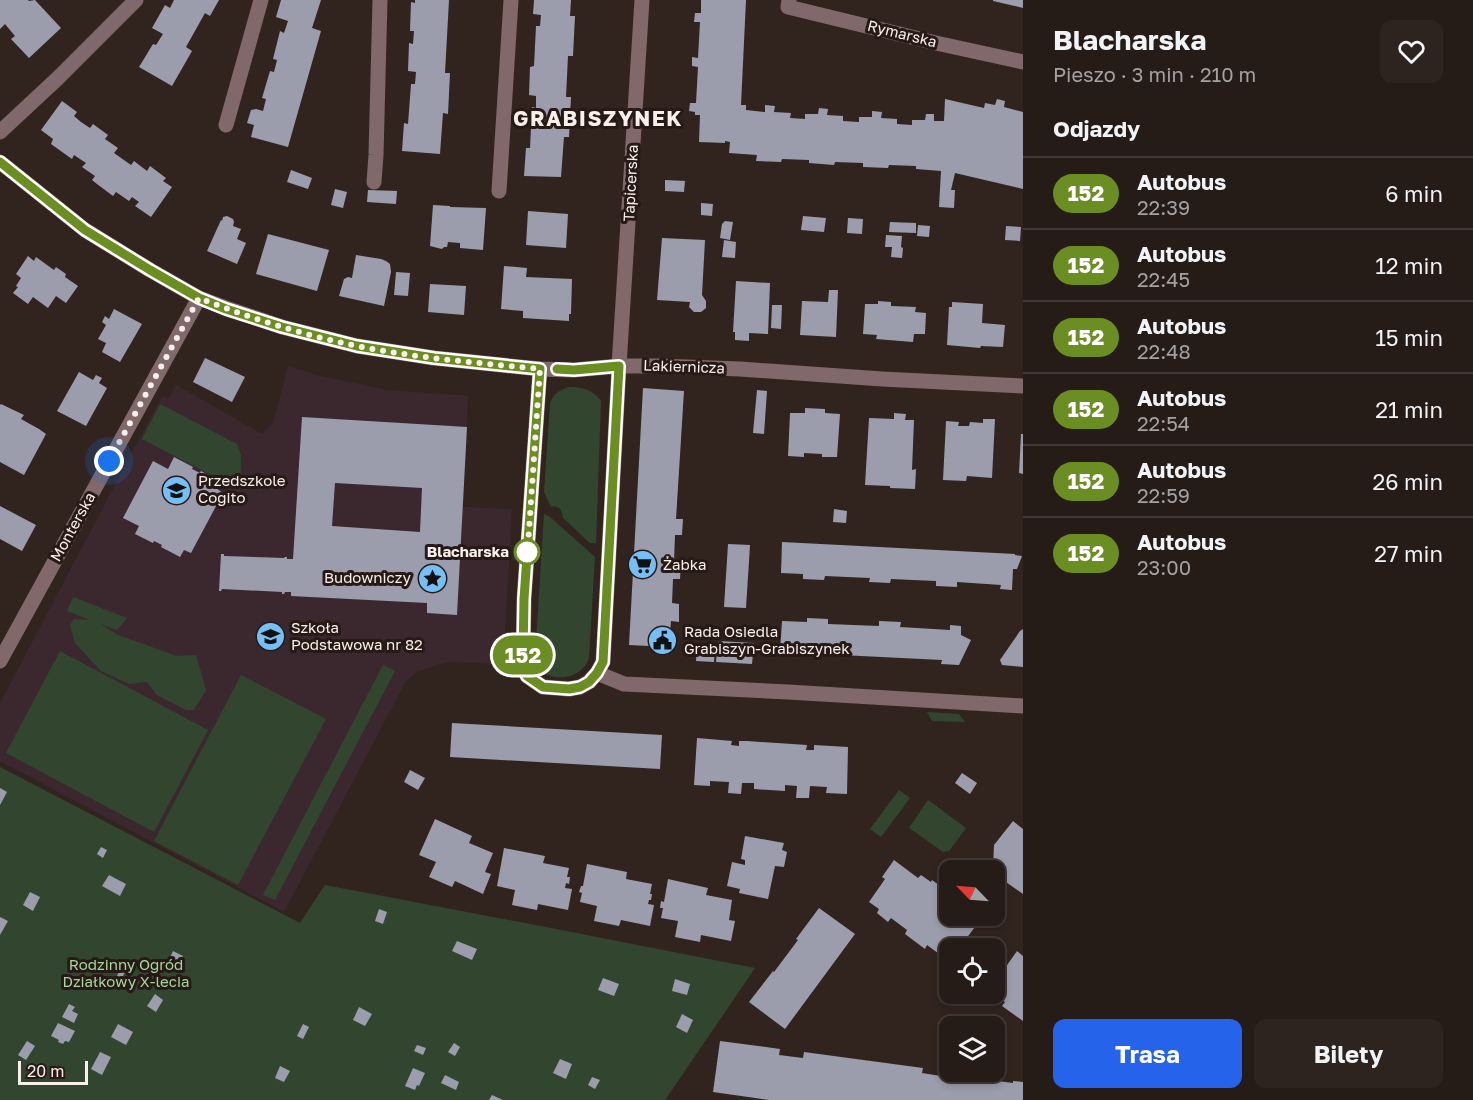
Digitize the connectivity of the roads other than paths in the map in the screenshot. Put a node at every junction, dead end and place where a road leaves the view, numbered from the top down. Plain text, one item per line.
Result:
1 (261, 0) edge
2 (380, 0) edge
3 (511, 0) edge
4 (642, 0) edge
5 (789, 0) edge
6 (126, 3) edge
7 (1023, 62) edge
8 (226, 125) dead end
9 (0, 132) edge
10 (0, 162) edge
11 (374, 182) dead end
12 (499, 190) dead end
13 (199, 298) junction
14 (619, 366) junction
15 (540, 369) junction
16 (1023, 386) edge
17 (0, 661) edge
18 (597, 673) junction
19 (1023, 706) edge

1 - 8 street
2 - 11 street
3 - 12 street
4 - 14 street, Tapicerska
5 - 7 street, Rymarska
6 - 9 street
10 - 13 street, Lakiernicza
13 - 15 street, Lakiernicza
13 - 17 street, Monterska
14 - 15 street, Lakiernicza
14 - 16 street, Lakiernicza
14 - 18 street
15 - 18 street
18 - 19 street

